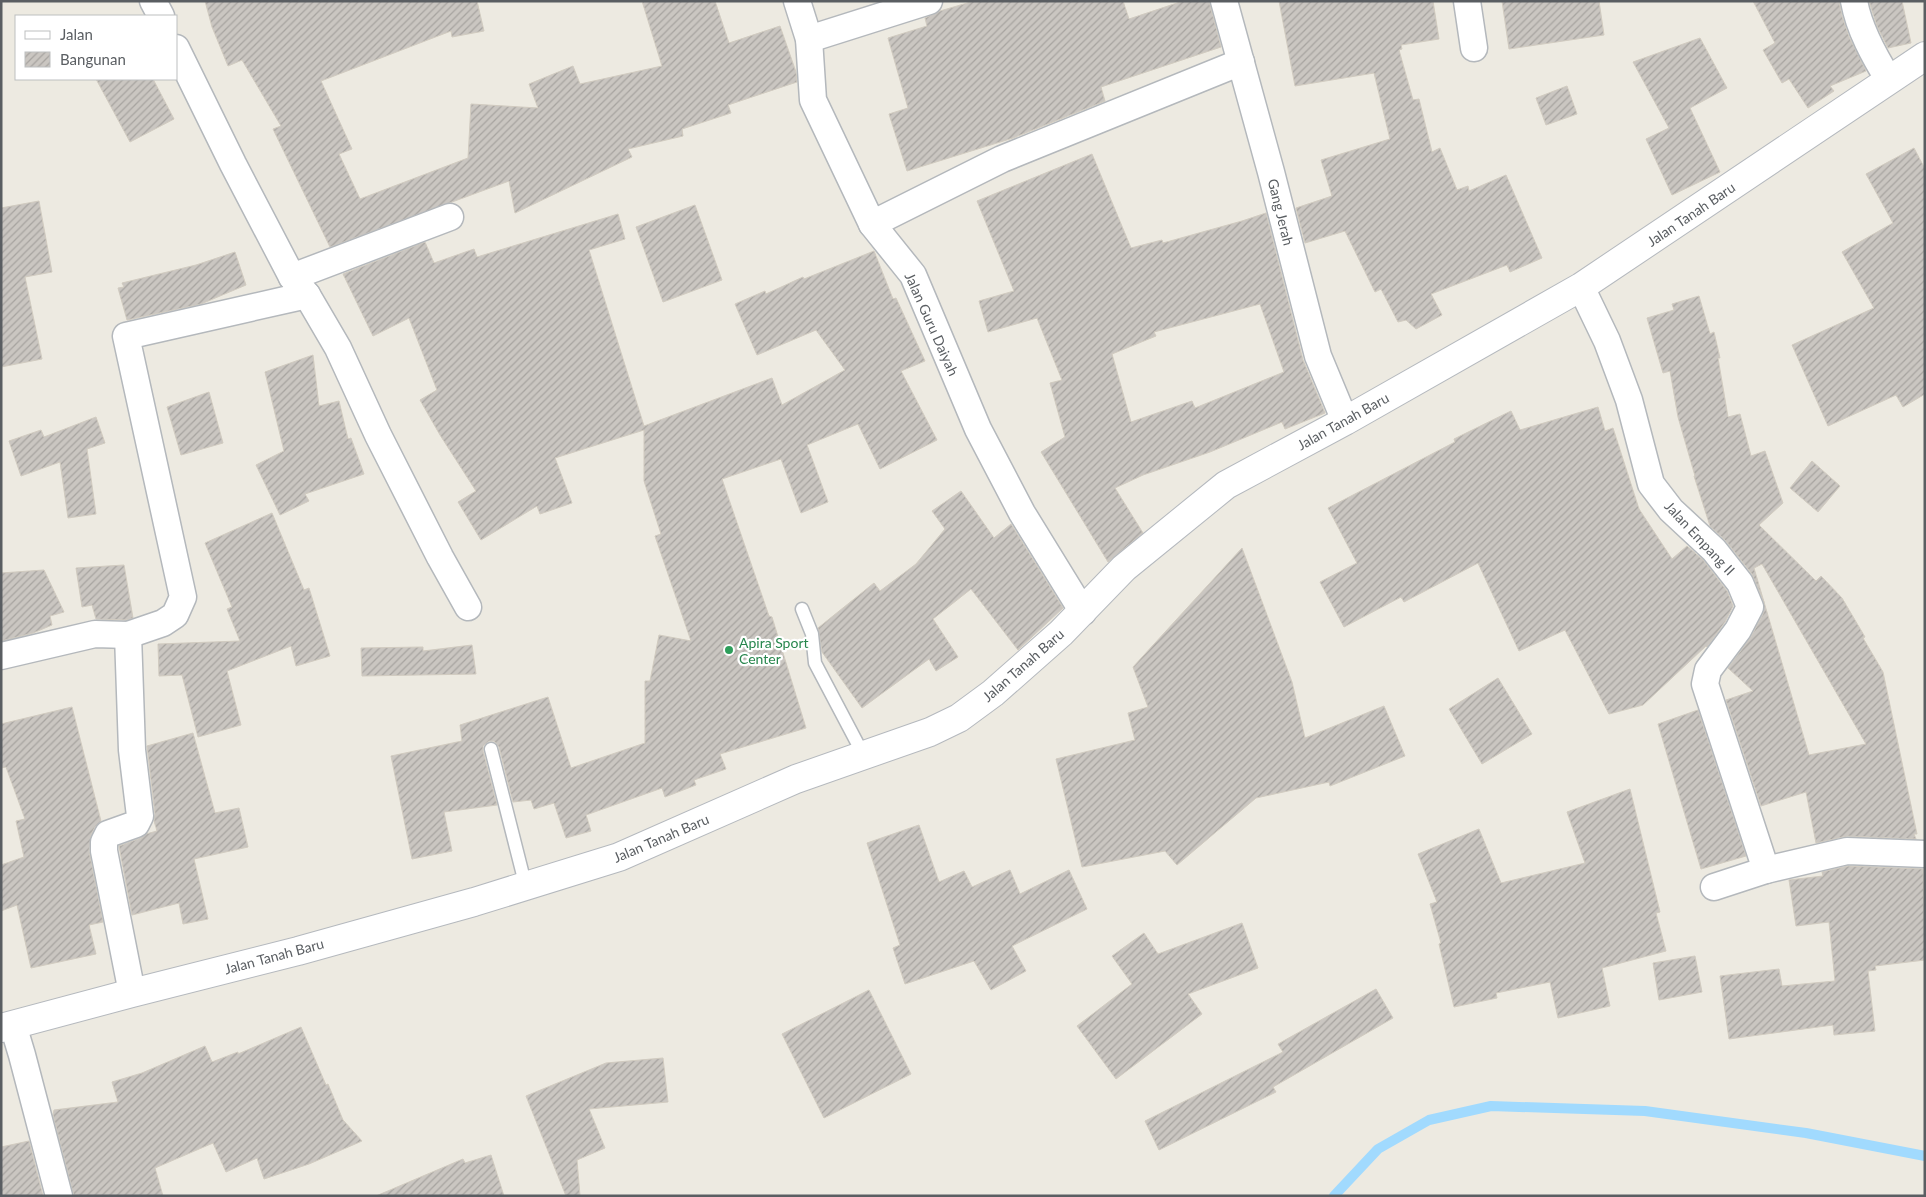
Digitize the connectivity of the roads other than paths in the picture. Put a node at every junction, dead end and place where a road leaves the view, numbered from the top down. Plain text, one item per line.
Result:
1 (153, 1) edge
2 (797, 1) edge
3 (929, 1) edge
4 (1224, 1) edge
5 (1467, 1) edge
6 (1854, 1) edge
7 (160, 15) edge
8 (808, 39) junction
9 (1474, 48) dead end
10 (178, 52) edge
11 (1925, 56) edge
12 (1241, 62) junction
13 (1889, 80) junction
14 (450, 217) dead end
15 (872, 224) junction
16 (300, 286) junction
17 (1584, 294) junction
18 (1345, 421) junction
19 (468, 607) dead end
20 (802, 609) dead end
21 (1083, 612) junction
22 (128, 634) junction
23 (1, 656) edge
24 (491, 749) dead end
25 (863, 754) junction
26 (1925, 854) edge
27 (1766, 870) junction
28 (526, 887) junction
29 (1714, 887) dead end
30 (132, 992) junction
31 (7, 1027) edge
32 (59, 1196) edge

1 - 7 street
2 - 8 street, Jalan Guru Daiyah
3 - 8 street
4 - 12 street, Gang Jerah
5 - 9 street
6 - 13 street
8 - 15 street, Jalan Guru Daiyah
10 - 16 street
11 - 13 main road, Jalan Tanah Baru
12 - 15 street
12 - 18 street, Gang Jerah
13 - 17 main road, Jalan Tanah Baru
14 - 16 street
15 - 21 street, Jalan Guru Daiyah
16 - 19 street
16 - 22 street
17 - 18 main road, Jalan Tanah Baru
17 - 27 street, Jalan Empang II
18 - 21 main road, Jalan Tanah Baru
20 - 25 lane
21 - 25 main road, Jalan Tanah Baru
22 - 23 street
22 - 30 street
24 - 28 lane
25 - 28 main road, Jalan Tanah Baru
26 - 27 street
27 - 29 street
28 - 30 main road, Jalan Tanah Baru
30 - 31 main road, Jalan Tanah Baru
31 - 32 street

